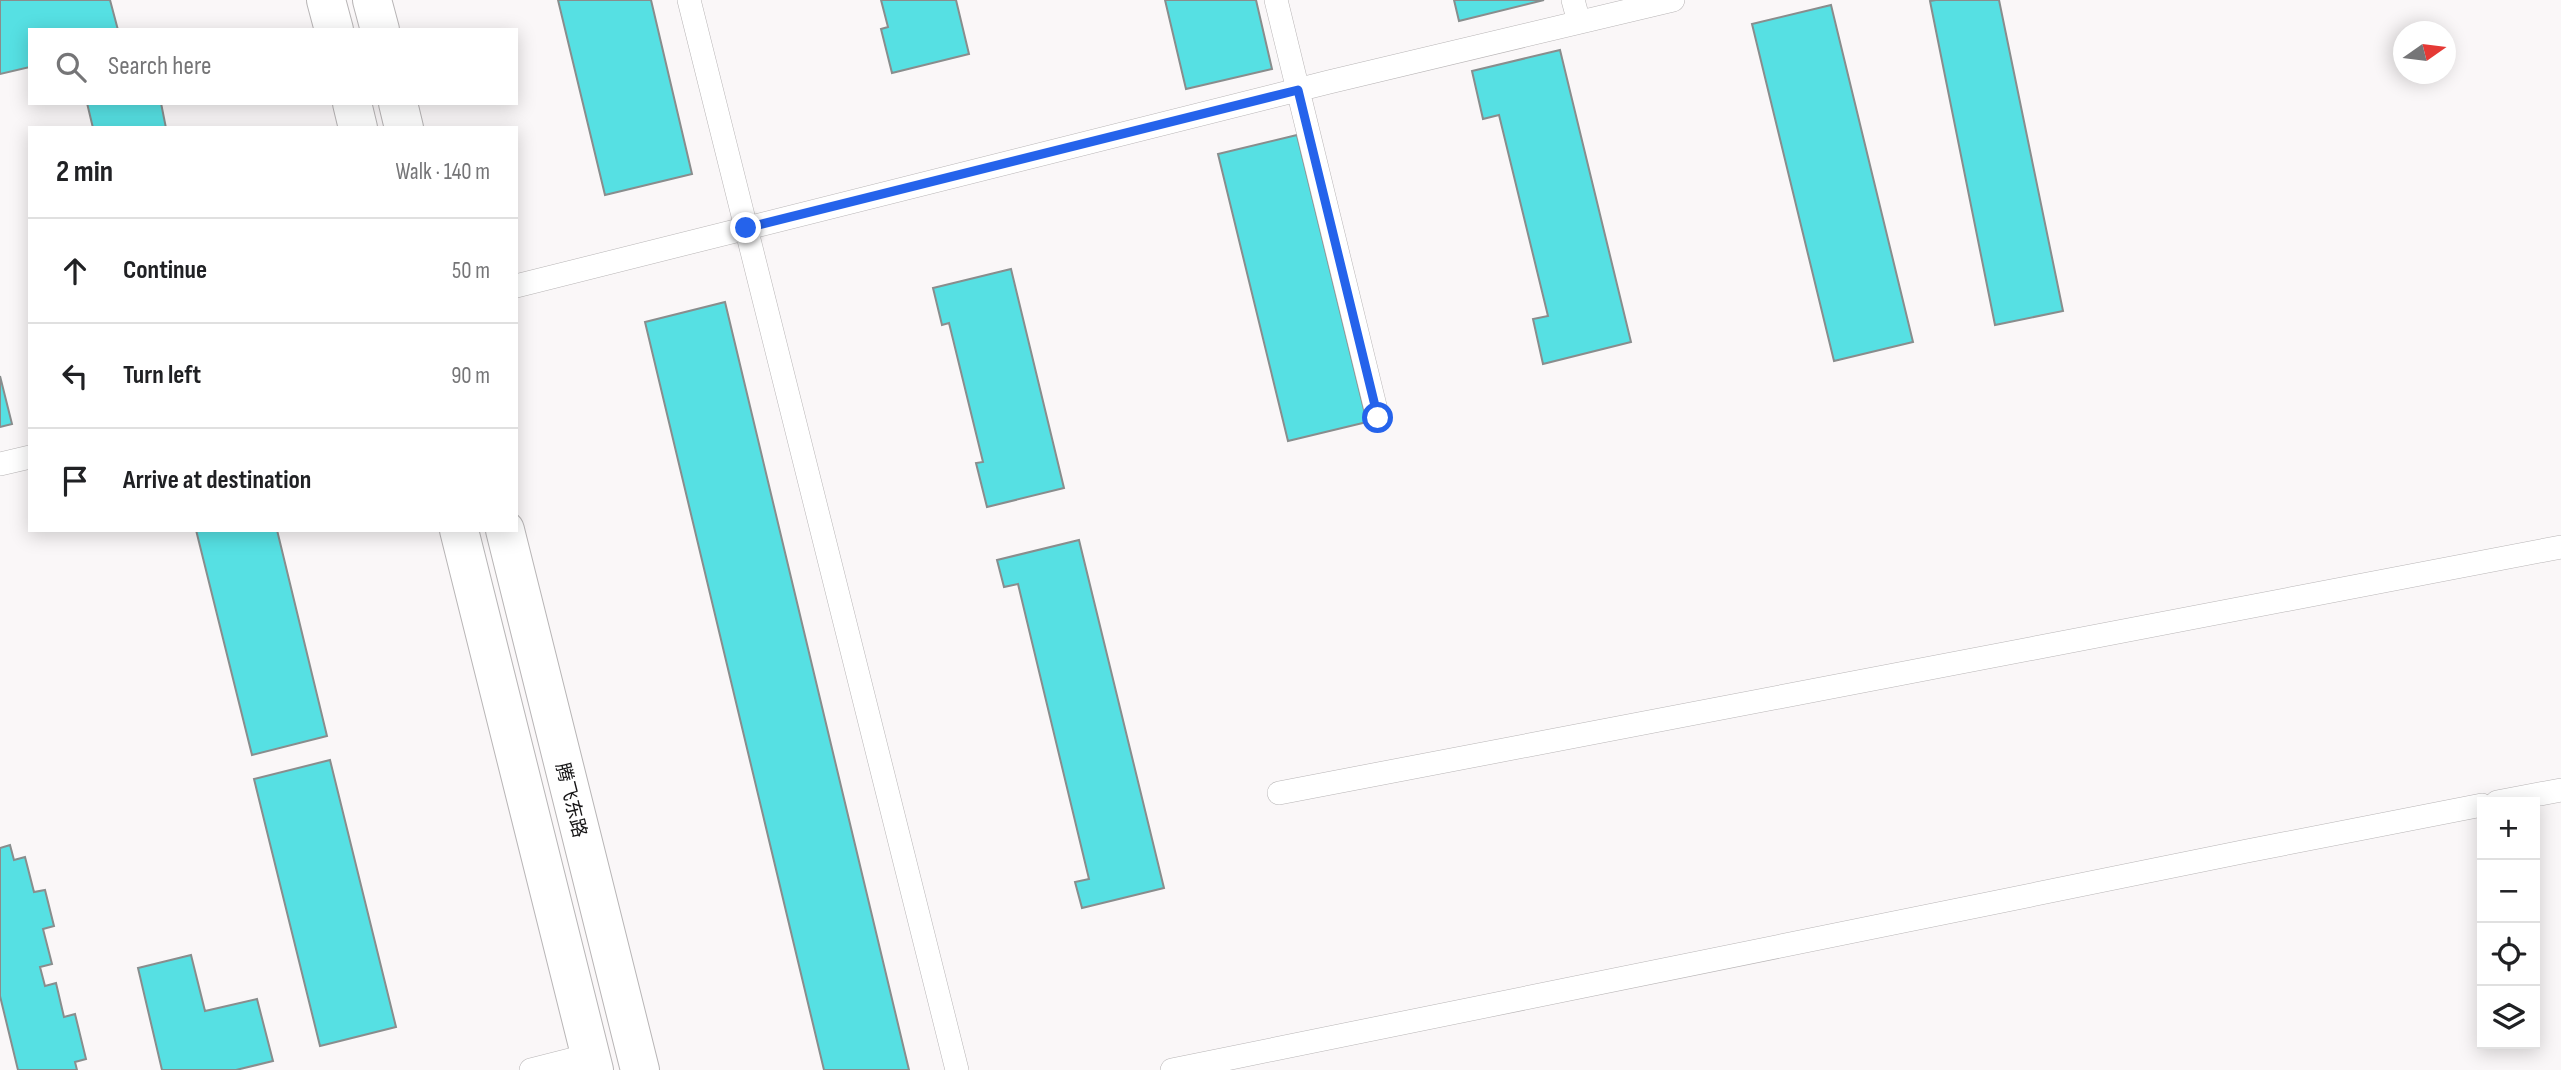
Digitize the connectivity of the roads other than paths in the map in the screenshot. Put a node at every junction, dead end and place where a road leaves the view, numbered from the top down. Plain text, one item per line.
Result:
1 (326, 0) edge
2 (372, 0) edge
3 (689, 0) edge
4 (1276, 0) edge
5 (1673, 0) edge
6 (1576, 11) edge
7 (333, 28) edge
8 (379, 28) edge
9 (1298, 90) junction
10 (352, 105) edge
11 (398, 105) edge
12 (358, 126) edge
13 (404, 126) edge
14 (746, 228) junction
15 (518, 285) edge
16 (1378, 418) dead end
17 (28, 457) edge
18 (0, 464) edge
19 (459, 532) edge
20 (506, 532) edge
21 (2561, 547) edge
22 (2561, 790) edge
23 (1279, 793) dead end
24 (2524, 797) edge
25 (2477, 806) edge
26 (592, 1063) edge
27 (531, 1070) edge
28 (640, 1070) edge
29 (957, 1070) edge
30 (1172, 1070) edge

1 - 7 street
2 - 8 street
3 - 14 lane
4 - 9 lane
5 - 6 lane
6 - 9 lane
9 - 14 lane
9 - 16 lane
10 - 12 street
11 - 13 street
14 - 15 lane
14 - 29 lane
17 - 18 lane
19 - 26 street
20 - 28 street, 腾飞东路
21 - 23 lane
22 - 24 lane
25 - 30 lane
26 - 27 lane

